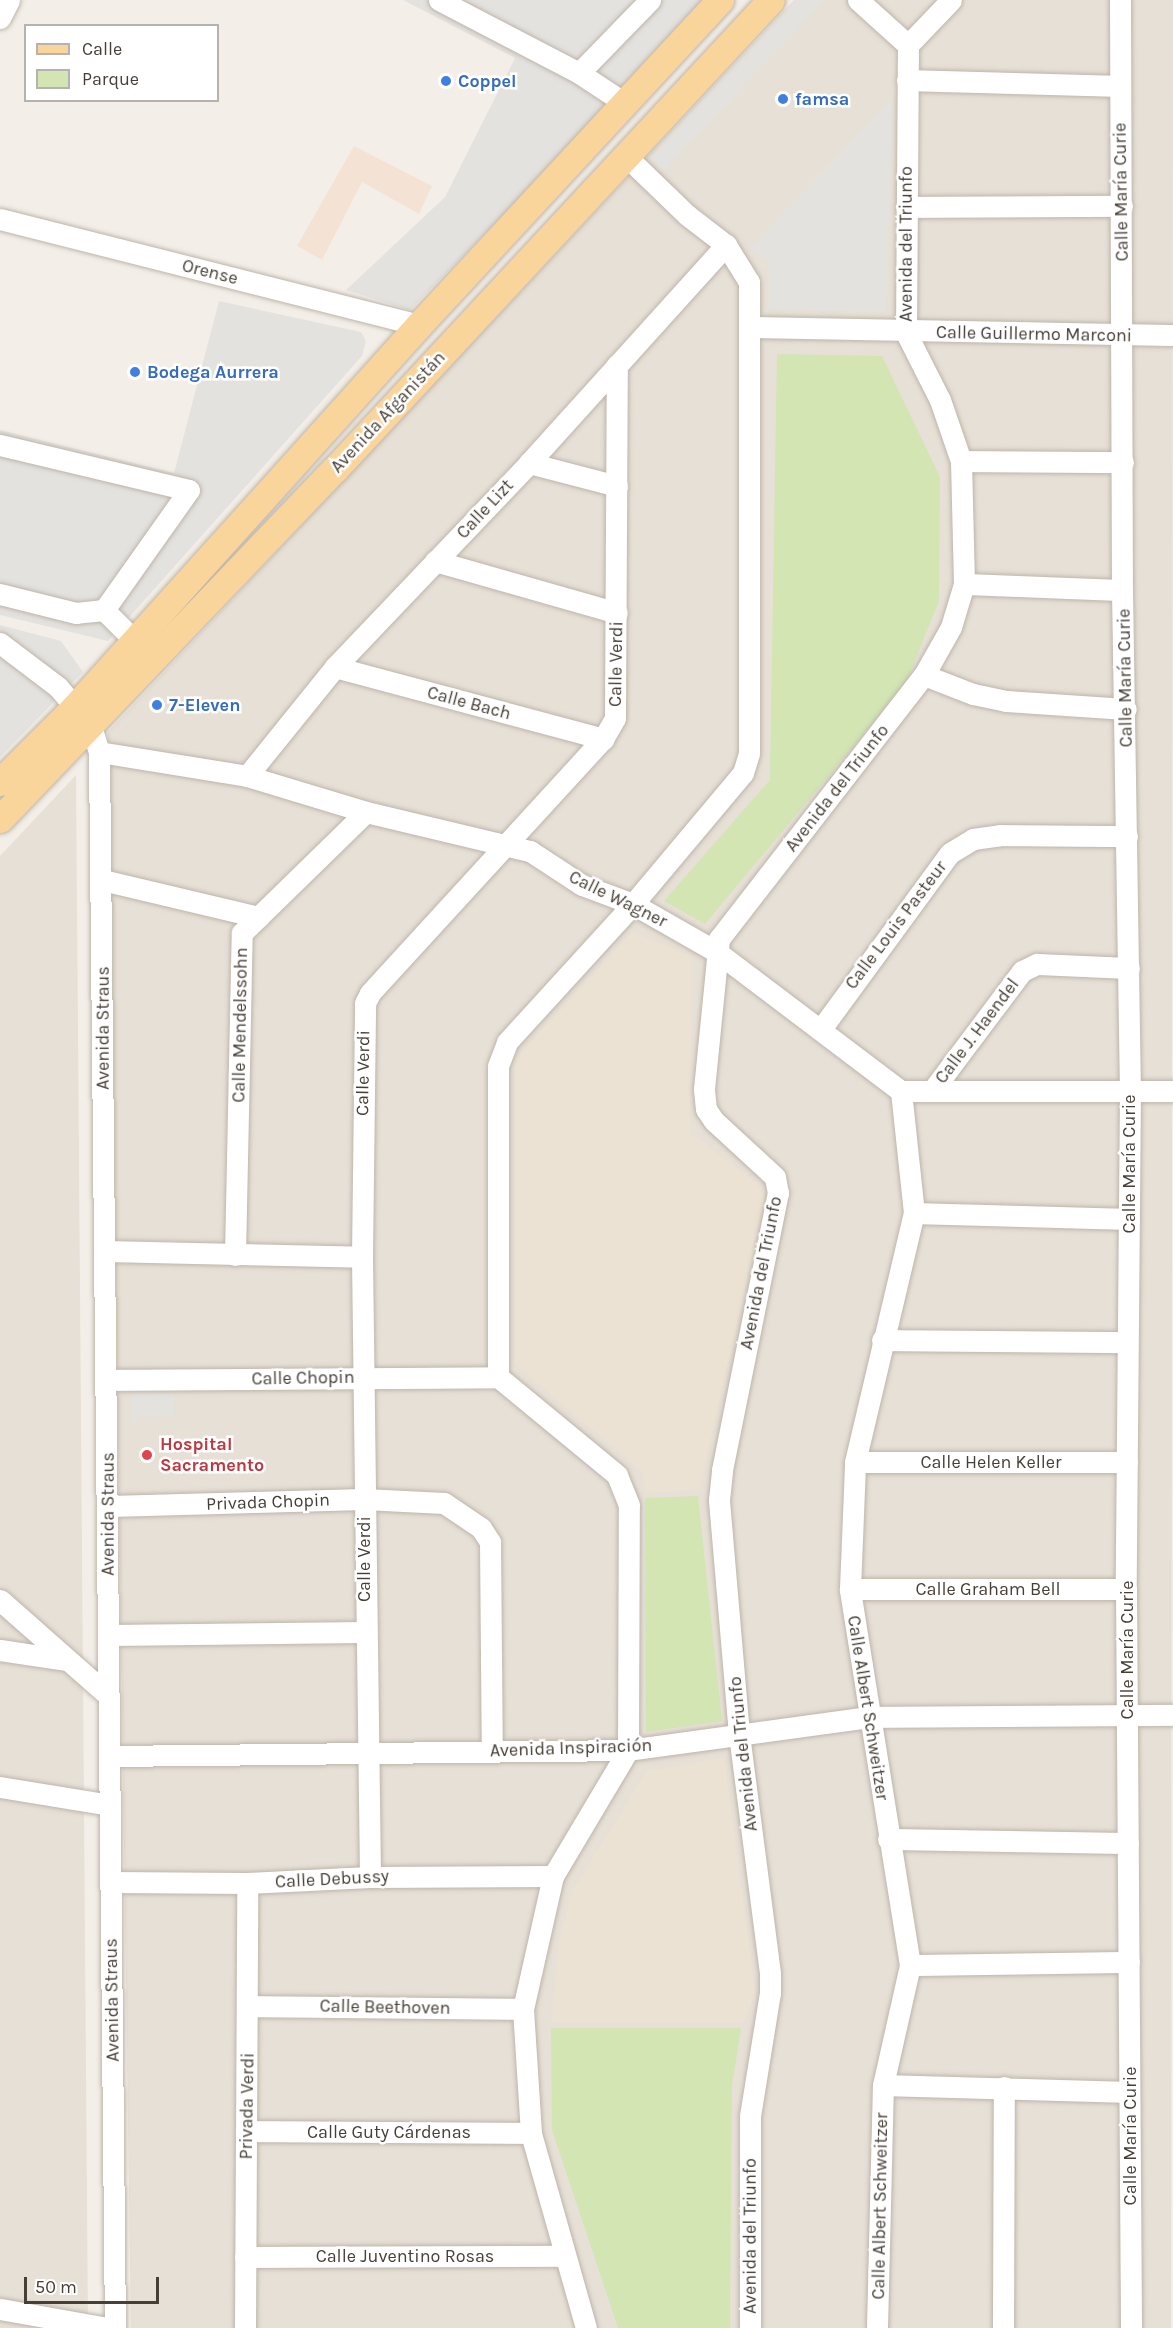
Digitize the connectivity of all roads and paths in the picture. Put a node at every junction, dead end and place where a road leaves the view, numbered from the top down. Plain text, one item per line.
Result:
1 (9, 0) edge
2 (439, 0) edge
3 (650, 0) edge
4 (720, 0) edge
5 (771, 0) edge
6 (858, 0) edge
7 (951, 0) edge
8 (1120, 0) edge
9 (0, 18) edge
10 (908, 45) junction
11 (671, 54) junction
12 (579, 73) junction
13 (907, 80) junction
14 (1120, 86) junction
15 (626, 104) junction
16 (626, 156) junction
17 (1122, 206) junction
18 (906, 207) junction
19 (0, 219) edge
20 (726, 245) junction
21 (419, 325) junction
22 (750, 327) junction
23 (906, 333) junction
24 (1122, 335) junction
25 (1173, 335) edge
26 (617, 365) junction
27 (0, 445) edge
28 (961, 461) junction
29 (1123, 462) junction
30 (529, 463) junction
31 (617, 486) junction
32 (435, 561) junction
33 (964, 584) junction
34 (1122, 590) junction
35 (0, 594) edge
36 (104, 610) junction
37 (617, 613) junction
38 (135, 641) junction
39 (0, 643) edge
40 (335, 668) junction
41 (924, 675) junction
42 (1126, 709) junction
43 (83, 717) junction
44 (603, 739) junction
45 (99, 752) junction
46 (247, 777) junction
47 (0, 782) edge
48 (366, 812) junction
49 (0, 819) edge
50 (1127, 836) junction
51 (505, 846) junction
52 (102, 880) junction
53 (633, 904) junction
54 (259, 917) junction
55 (717, 952) junction
56 (1129, 968) junction
57 (820, 1029) junction
58 (901, 1091) junction
59 (932, 1091) junction
60 (1130, 1091) junction
61 (1173, 1091) edge
62 (914, 1213) junction
63 (1129, 1219) junction
64 (104, 1251) junction
65 (235, 1255) junction
66 (362, 1257) junction
67 (882, 1340) junction
68 (1127, 1342) junction
69 (363, 1377) junction
70 (498, 1377) junction
71 (107, 1380) junction
72 (855, 1462) junction
73 (1127, 1462) junction
74 (364, 1499) junction
75 (109, 1506) junction
76 (850, 1589) junction
77 (1126, 1589) junction
78 (0, 1600) edge
79 (363, 1632) junction
80 (109, 1635) junction
81 (0, 1650) edge
82 (65, 1660) junction
83 (109, 1696) junction
84 (1127, 1714) junction
85 (1173, 1715) edge
86 (868, 1717) junction
87 (739, 1734) junction
88 (369, 1750) junction
89 (628, 1750) junction
90 (492, 1752) junction
91 (110, 1756) junction
92 (0, 1787) edge
93 (110, 1805) junction
94 (888, 1839) junction
95 (1128, 1843) junction
96 (369, 1876) junction
97 (553, 1876) junction
98 (110, 1882) junction
99 (247, 1883) junction
100 (1129, 1962) junction
101 (910, 1965) junction
102 (248, 2006) junction
103 (523, 2009) junction
104 (883, 2085) junction
105 (1004, 2087) junction
106 (1130, 2092) junction
107 (246, 2131) junction
108 (531, 2133) junction
109 (565, 2256) junction
110 (245, 2257) junction
111 (0, 2309) edge
112 (107, 2328) edge
113 (115, 2328) edge
114 (245, 2328) edge
115 (586, 2328) edge
116 (750, 2328) edge
117 (877, 2328) edge
118 (1003, 2328) edge
119 (1131, 2328) edge

1 - 9 street
2 - 12 street
3 - 12 street
4 - 11 main road, Avenida Afganistán
5 - 16 main road, Avenida Afganistán
6 - 10 street
7 - 10 street
8 - 14 street, Calle María Curie
10 - 13 street, Avenida del Triunfo
11 - 15 main road, Avenida Afganistán
11 - 16 main road
12 - 15 street
13 - 14 street
13 - 18 street, Avenida del Triunfo
14 - 17 street, Calle María Curie
15 - 21 main road, Avenida Afganistán
16 - 20 street
16 - 43 main road, Avenida Afganistán
17 - 18 street
17 - 24 street, Calle María Curie
18 - 23 street, Avenida del Triunfo
19 - 21 street, Orense
20 - 22 street
20 - 26 street, Calle Lizt
21 - 38 main road, Avenida Afganistán
22 - 23 street, Calle Guillermo Marconi
22 - 53 street
23 - 24 street, Calle Guillermo Marconi
23 - 28 street, Avenida del Triunfo
24 - 25 street, Calle Guillermo Marconi
24 - 29 street, Calle María Curie
26 - 30 street, Calle Lizt
26 - 31 street, Calle Verdi
27 - 36 street
28 - 29 street
28 - 33 street, Avenida del Triunfo
29 - 34 street, Calle María Curie
30 - 31 street
30 - 32 street, Calle Lizt
31 - 37 street, Calle Verdi
32 - 37 street
32 - 40 street, Calle Lizt
33 - 34 street
33 - 41 street, Avenida del Triunfo
34 - 42 street, Calle María Curie
35 - 36 street
36 - 38 street
37 - 44 street, Calle Verdi
38 - 43 main road, Avenida Afganistán
39 - 43 street
40 - 44 street, Calle Bach
40 - 46 street, Calle Lizt
41 - 42 street
41 - 55 street, Avenida del Triunfo
42 - 50 street, Calle María Curie
43 - 45 street, Avenida Straus
43 - 47 main road, Avenida Afganistán
43 - 49 main road, Avenida Afganistán
44 - 51 street, Calle Verdi
45 - 46 street, Calle Wagner
45 - 52 street, Avenida Straus
46 - 48 street, Calle Wagner
48 - 51 street, Calle Wagner
48 - 54 street, Calle Mendelssohn
50 - 56 street, Calle María Curie
50 - 57 street, Calle Louis Pasteur
51 - 53 street, Calle Wagner
51 - 66 street, Calle Verdi
52 - 54 street
52 - 64 street, Avenida Straus
53 - 55 street, Calle Wagner
53 - 70 street
54 - 65 street, Calle Mendelssohn
55 - 57 street, Calle Wagner
55 - 87 street, Avenida del Triunfo
56 - 59 street, Calle J. Haendel
56 - 60 street, Calle María Curie
57 - 58 street, Calle Wagner
58 - 59 street
58 - 62 street, Calle Albert Schweitzer
59 - 60 street
60 - 61 street
60 - 63 street, Calle María Curie
62 - 63 street
62 - 67 street, Calle Albert Schweitzer
63 - 68 street, Calle María Curie
64 - 65 street
64 - 71 street, Avenida Straus
65 - 66 street
66 - 69 street, Calle Verdi
67 - 68 street
67 - 72 street, Calle Albert Schweitzer
68 - 73 street, Calle María Curie
69 - 70 street, Calle Chopin
69 - 71 street, Calle Chopin
69 - 74 street, Calle Verdi
70 - 89 street
71 - 75 street, Avenida Straus
72 - 73 street, Calle Helen Keller
72 - 76 street, Calle Albert Schweitzer
73 - 77 street, Calle María Curie
74 - 75 street, Privada Chopin
74 - 79 street, Calle Verdi
74 - 90 street, Privada Chopin
75 - 80 street, Avenida Straus
76 - 77 street, Calle Graham Bell
76 - 86 street, Calle Albert Schweitzer
77 - 84 street, Calle María Curie
78 - 82 street
79 - 80 street
79 - 88 street, Calle Verdi
80 - 83 street, Avenida Straus
81 - 82 street
82 - 83 street
83 - 91 street, Avenida Straus
84 - 85 street, Avenida Inspiración
84 - 86 street, Avenida Inspiración
84 - 95 street, Calle María Curie
86 - 87 street, Avenida Inspiración
86 - 94 street, Calle Albert Schweitzer
87 - 89 street, Avenida Inspiración
87 - 116 street, Avenida del Triunfo
88 - 90 street, Avenida Inspiración
88 - 91 street, Avenida Inspiración
88 - 96 street, Calle Verdi
89 - 90 street, Avenida Inspiración
89 - 97 street
91 - 93 street, Avenida Straus
92 - 93 street
93 - 98 street, Avenida Straus
94 - 95 street
94 - 101 street, Calle Albert Schweitzer
95 - 100 street, Calle María Curie
96 - 97 street, Calle Debussy
96 - 99 street, Calle Debussy
97 - 103 street
98 - 99 street, Calle Debussy
98 - 113 street, Avenida Straus
99 - 102 street, Privada Verdi
100 - 101 street
100 - 106 street, Calle María Curie
101 - 104 street, Calle Albert Schweitzer
102 - 103 street, Calle Beethoven
102 - 107 street, Privada Verdi
103 - 108 street
104 - 105 street
104 - 117 street, Calle Albert Schweitzer
105 - 106 street
105 - 118 street
106 - 119 street, Calle María Curie
107 - 108 street, Calle Guty Cárdenas
107 - 110 street, Privada Verdi
108 - 109 street
109 - 110 street, Calle Juventino Rosas
109 - 115 street
110 - 114 street, Privada Verdi
111 - 112 street

